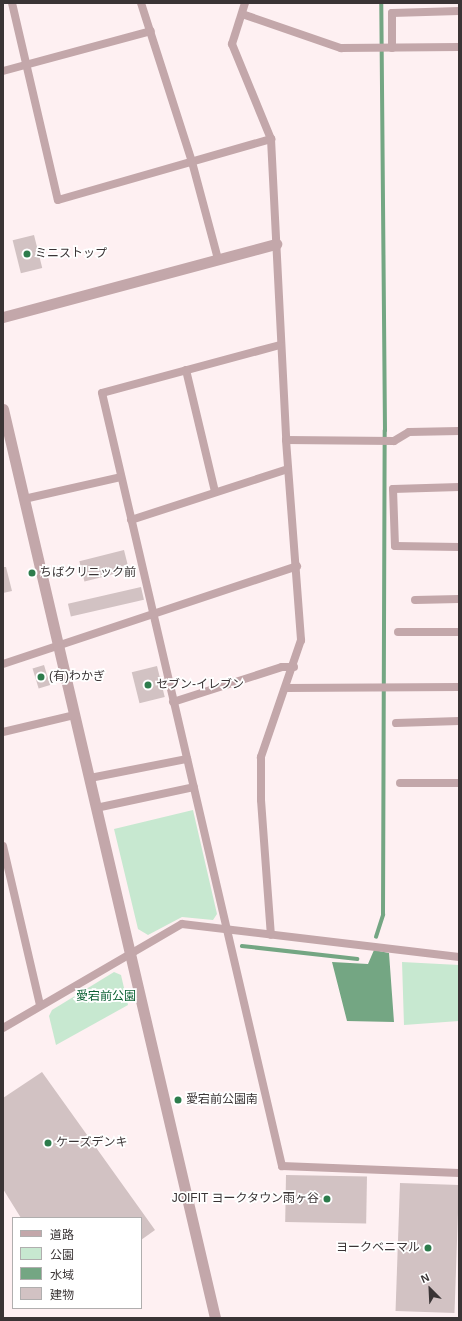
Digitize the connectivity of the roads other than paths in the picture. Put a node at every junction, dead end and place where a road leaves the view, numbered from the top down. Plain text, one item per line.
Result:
1 (12, 3) edge
2 (141, 3) edge
3 (245, 3) edge
4 (459, 11) edge
5 (242, 14) junction
6 (151, 31) junction
7 (459, 47) edge
8 (392, 48) junction
9 (26, 64) junction
10 (3, 71) edge
11 (271, 139) junction
12 (192, 162) junction
13 (276, 244) junction
14 (218, 259) junction
15 (3, 317) edge
16 (280, 345) junction
17 (186, 370) junction
18 (3, 409) edge
19 (459, 431) edge
20 (286, 440) junction
21 (288, 469) junction
22 (121, 477) junction
23 (459, 487) edge
24 (215, 492) junction
25 (24, 500) junction
26 (131, 520) junction
27 (459, 547) edge
28 (297, 566) junction
29 (459, 599) edge
30 (415, 600) dead end
31 (154, 613) junction
32 (398, 632) dead end
33 (459, 632) edge
34 (58, 645) junction
35 (3, 664) edge
36 (294, 667) junction
37 (286, 688) junction
38 (459, 688) edge
39 (173, 702) junction
40 (75, 715) junction
41 (459, 721) edge
42 (396, 724) dead end
43 (3, 732) edge
44 (187, 759) junction
45 (90, 778) junction
46 (400, 783) dead end
47 (459, 783) edge
48 (194, 787) junction
49 (96, 808) junction
50 (3, 846) edge
51 (4, 857) edge
52 (226, 928) junction
53 (271, 935) junction
54 (131, 953) junction
55 (459, 957) edge
56 (40, 1005) junction
57 (3, 1028) edge
58 (459, 1173) edge
59 (215, 1318) edge

1 - 9 street
2 - 6 street
3 - 5 street
4 - 8 street
5 - 8 street
5 - 11 street
6 - 9 street
6 - 12 street
7 - 8 street
9 - 10 street
9 - 12 street
11 - 12 street
11 - 13 street
12 - 14 street
13 - 14 street
13 - 16 street
14 - 15 street
16 - 17 street
16 - 20 street
17 - 22 street
17 - 24 street
18 - 25 street
19 - 20 street
20 - 21 street
21 - 24 street
21 - 28 street
22 - 25 street
22 - 26 street
23 - 27 street
24 - 26 street
25 - 34 street
26 - 31 street
28 - 31 street
28 - 36 street
29 - 30 street
31 - 34 street
31 - 39 street
32 - 33 street
34 - 35 street
34 - 40 street
36 - 37 street
36 - 39 street
37 - 38 street
37 - 53 street
39 - 44 street
40 - 43 street
40 - 45 street
41 - 42 street
44 - 45 street
44 - 48 street
45 - 49 street
46 - 47 street
48 - 49 street
48 - 52 street
49 - 54 street
50 - 51 street
51 - 56 street
52 - 53 street
52 - 54 street
52 - 58 street
53 - 55 street
54 - 56 street
54 - 59 street
56 - 57 street

